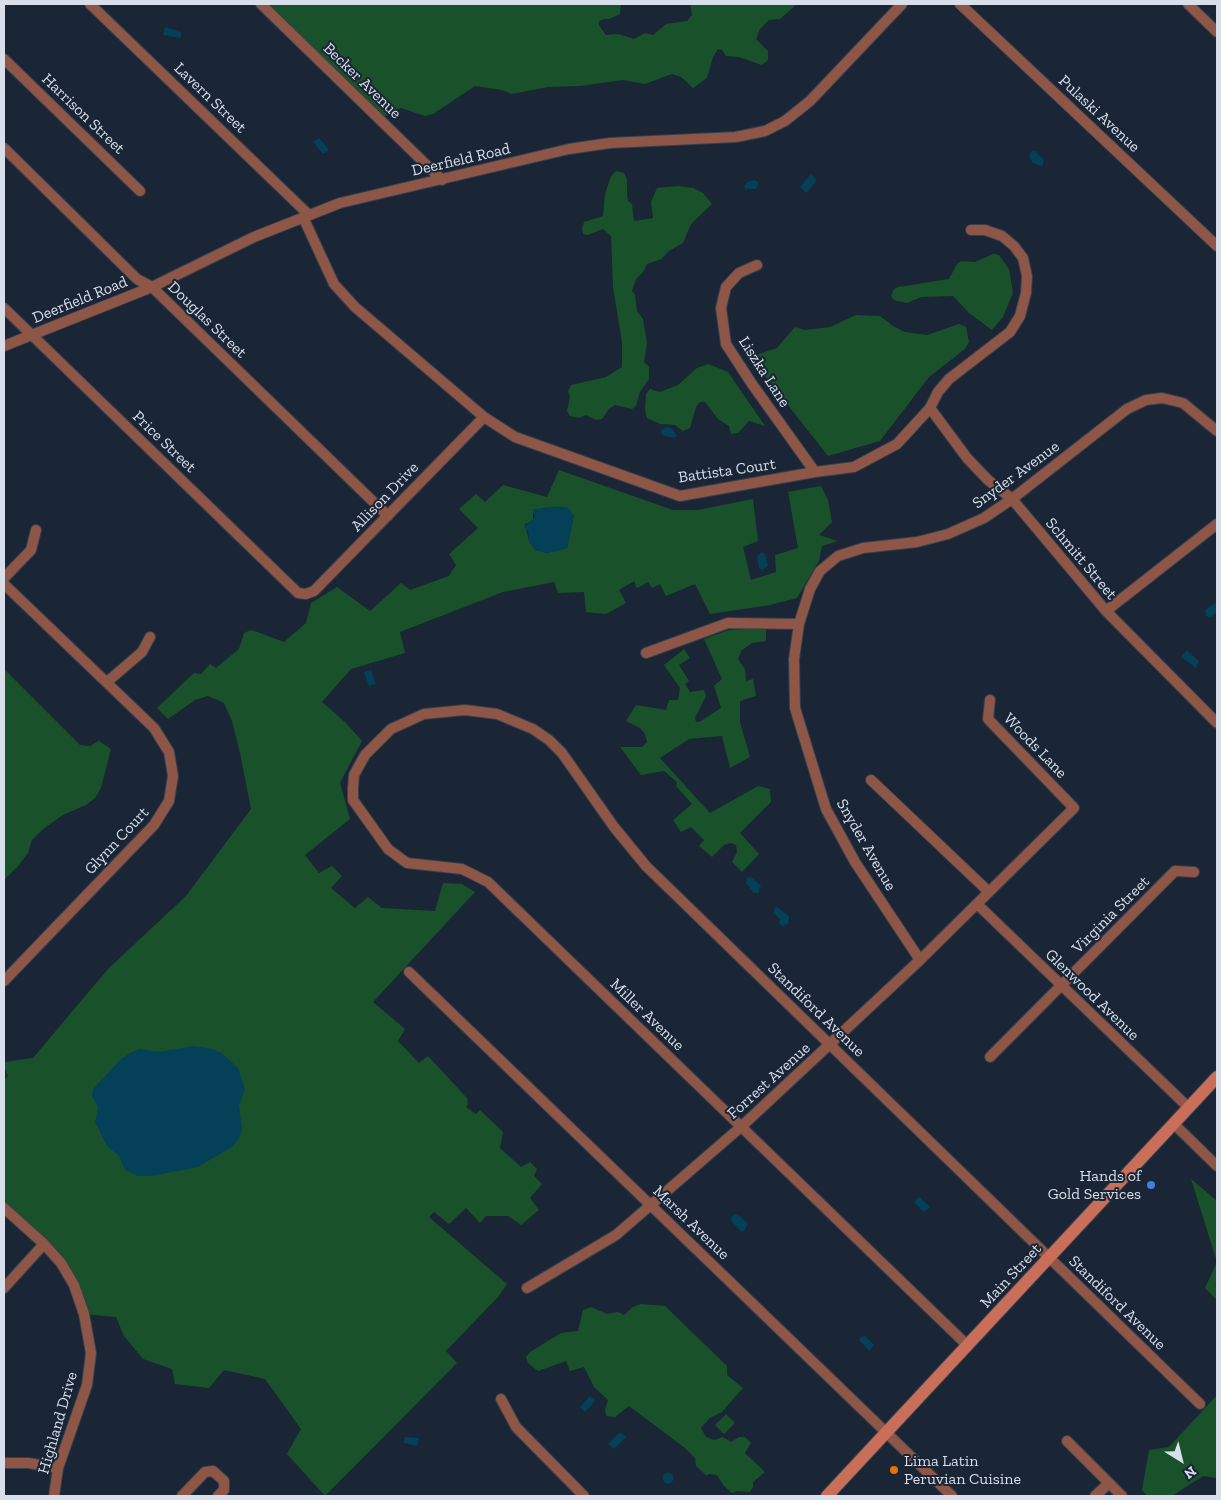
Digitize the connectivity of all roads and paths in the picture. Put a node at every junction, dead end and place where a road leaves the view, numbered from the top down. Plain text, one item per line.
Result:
1 (90, 4) edge
2 (261, 4) edge
3 (902, 4) edge
4 (960, 4) edge
5 (1188, 4) edge
6 (1217, 32) edge
7 (4, 58) edge
8 (4, 148) edge
9 (442, 180) junction
10 (140, 191) dead end
11 (306, 216) junction
12 (971, 230) dead end
13 (1217, 246) edge
14 (757, 265) dead end
15 (152, 287) junction
16 (4, 308) edge
17 (32, 335) junction
18 (4, 346) edge
19 (930, 408) junction
20 (484, 417) junction
21 (1217, 431) edge
22 (814, 472) junction
23 (1012, 499) junction
24 (388, 516) junction
25 (1217, 524) edge
26 (36, 530) dead end
27 (4, 578) edge
28 (4, 584) edge
29 (306, 594) joint
30 (1106, 611) junction
31 (799, 624) junction
32 (150, 637) dead end
33 (646, 653) dead end
34 (107, 682) junction
35 (990, 700) dead end
36 (1215, 717) edge
37 (391, 729) joint
38 (871, 780) dead end
39 (1074, 808) joint
40 (1194, 872) dead end
41 (989, 892) junction
42 (977, 904) junction
43 (920, 960) junction
44 (409, 972) dead end
45 (4, 980) edge
46 (1061, 987) junction
47 (830, 1045) junction
48 (990, 1057) dead end
49 (1217, 1077) edge
50 (1188, 1107) junction
51 (1174, 1124) junction
52 (742, 1126) junction
53 (1217, 1166) edge
54 (651, 1205) junction
55 (4, 1208) edge
56 (44, 1244) junction
57 (1049, 1258) junction
58 (4, 1288) edge
59 (527, 1288) dead end
60 (968, 1346) junction
61 (501, 1399) dead end
62 (1200, 1404) dead end
63 (887, 1433) junction
64 (1067, 1441) dead end
65 (4, 1463) edge
66 (58, 1468) junction
67 (1108, 1482) junction
68 (54, 1496) edge
69 (182, 1496) edge
70 (218, 1496) edge
71 (584, 1496) edge
72 (826, 1496) edge
73 (952, 1496) edge
74 (1095, 1496) edge
75 (1122, 1496) edge

1 - 11 street, Lavern Street
2 - 9 street, Becker Avenue
3 - 9 street, Deerfield Road
4 - 13 street, Pulaski Avenue
5 - 6 street
7 - 10 street, Harrison Street
8 - 15 street, Douglas Street
9 - 11 street, Deerfield Road
11 - 15 street, Deerfield Road
11 - 20 street, Battista Court
12 - 19 street, Battista Court
14 - 22 street, Liszka Lane
15 - 17 street, Deerfield Road
15 - 24 street, Douglas Street
16 - 17 street, Price Street
17 - 18 street, Deerfield Road
17 - 29 street, Price Street
19 - 22 street, Battista Court
19 - 23 street, Schmitt Street
20 - 22 street, Battista Court
20 - 24 street, Allison Drive
21 - 23 street, Snyder Avenue
23 - 30 street, Schmitt Street
23 - 31 street, Snyder Avenue
24 - 29 street, Allison Drive
25 - 30 street
26 - 27 street
28 - 34 street, Glynn Court
30 - 36 street, Schmitt Street
31 - 33 street
31 - 43 street, Snyder Avenue
32 - 34 street
34 - 45 street, Glynn Court
35 - 39 street, Woods Lane
37 - 47 street, Standiford Avenue
37 - 52 street, Miller Avenue
38 - 41 street
39 - 41 street, Forrest Avenue
40 - 46 street, Virginia Street
41 - 42 street, Forrest Avenue
42 - 43 street, Forrest Avenue
42 - 46 street, Glenwood Avenue
43 - 47 street, Forrest Avenue
44 - 54 street, Marsh Avenue
46 - 48 street, Virginia Street
46 - 50 street, Glenwood Avenue
47 - 52 street, Forrest Avenue
47 - 57 street, Standiford Avenue
49 - 50 main road, Main Street
50 - 51 main road, Main Street
51 - 53 street
51 - 57 main road, Main Street
52 - 54 street, Forrest Avenue
52 - 60 street, Miller Avenue
54 - 59 street, Forrest Avenue
54 - 63 street, Marsh Avenue
55 - 56 street, Highland Drive
56 - 58 street
56 - 66 street, Highland Drive
57 - 60 main road, Main Street
57 - 62 street, Standiford Avenue
60 - 63 main road, Main Street
61 - 71 street
63 - 72 main road, Main Street
63 - 73 street, Marsh Avenue
64 - 67 street
65 - 66 street
66 - 68 street, Highland Drive
67 - 74 street
67 - 75 street
69 - 70 street

